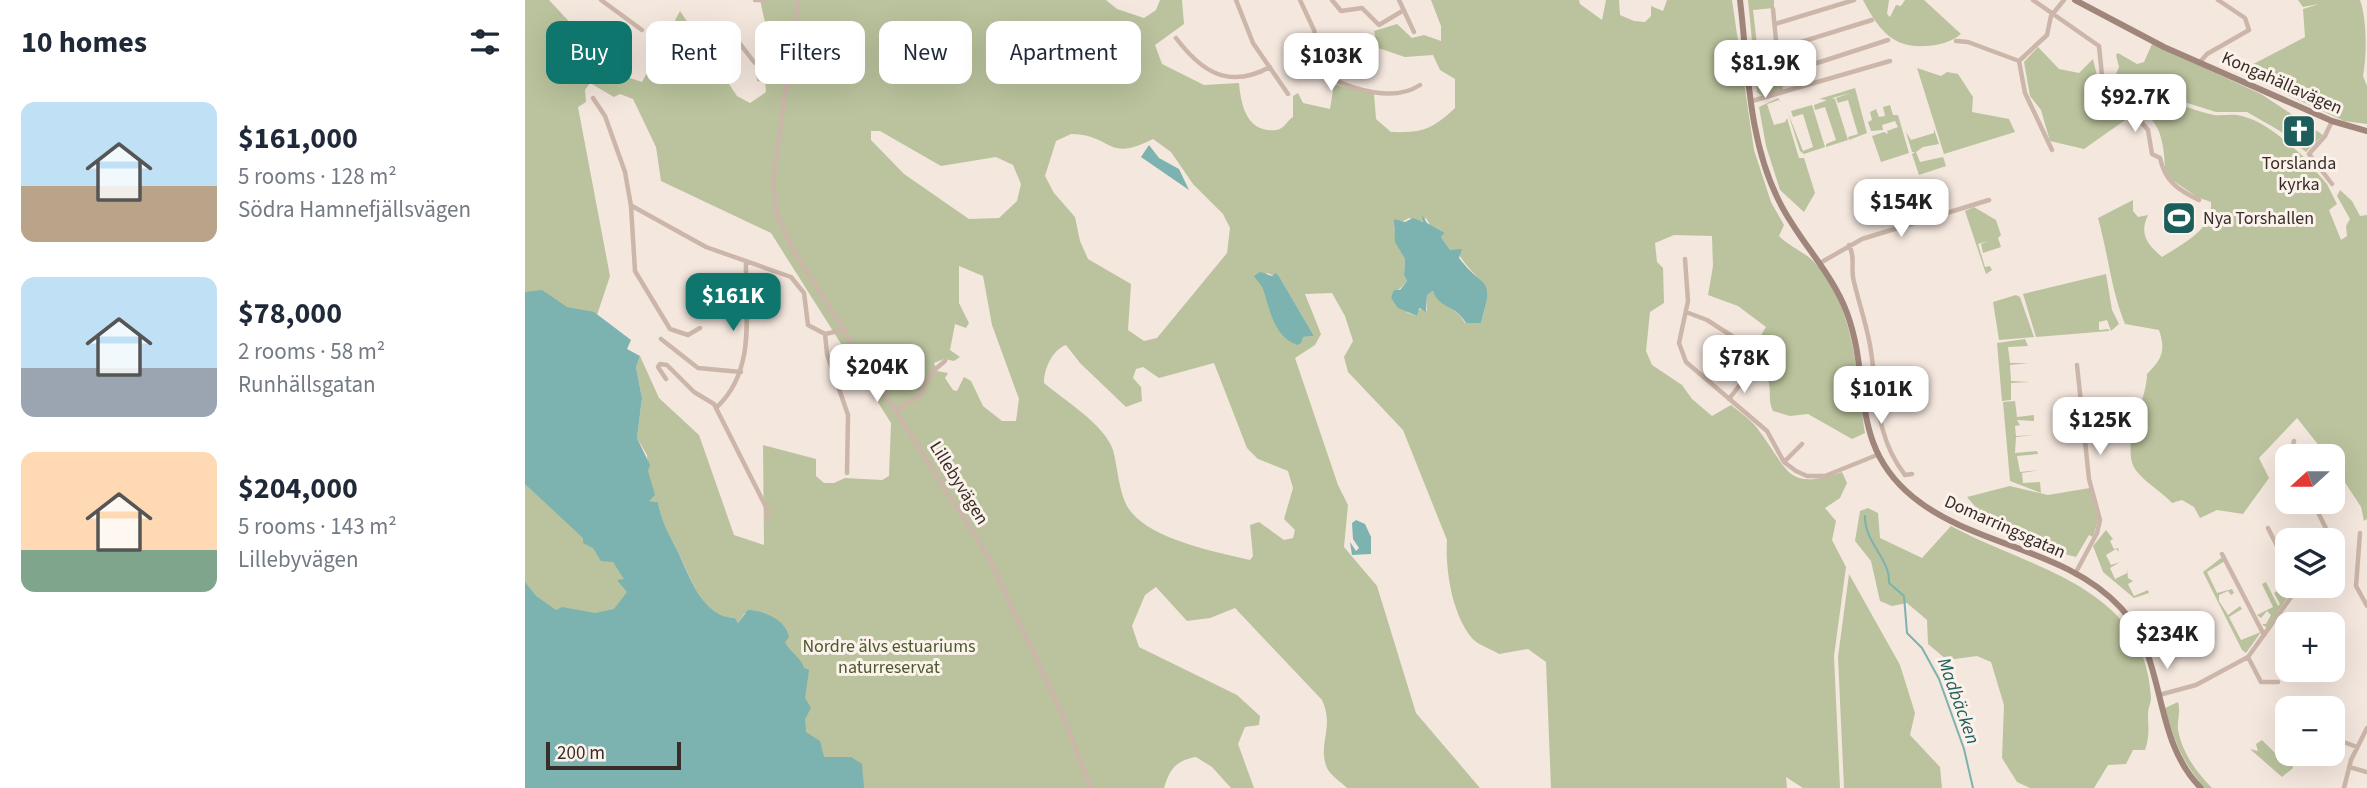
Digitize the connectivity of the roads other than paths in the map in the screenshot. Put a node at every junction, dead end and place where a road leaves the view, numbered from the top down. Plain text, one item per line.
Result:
1 (601, 0) edge
2 (755, 0) edge
3 (767, 0) edge
4 (798, 0) edge
5 (1236, 0) edge
6 (1300, 0) edge
7 (1332, 0) edge
8 (1399, 0) edge
9 (1740, 0) edge
10 (1854, 0) edge
11 (2033, 0) edge
12 (2064, 0) edge
13 (2075, 0) edge
14 (2218, 0) edge
15 (1773, 9) dead end
16 (1404, 10) junction
17 (2051, 16) junction
18 (1872, 20) dead end
19 (1775, 24) junction
20 (642, 30) dead end
21 (1414, 32) dead end
22 (1176, 38) dead end
23 (1888, 40) dead end
24 (1956, 41) dead end
25 (741, 45) edge
26 (1778, 49) junction
27 (1890, 61) dead end
28 (2019, 61) junction
29 (2200, 62) junction
30 (1269, 67) junction
31 (1780, 75) junction
32 (1420, 85) dead end
33 (788, 86) junction
34 (1288, 94) dead end
35 (1781, 94) junction
36 (593, 98) dead end
37 (1752, 101) junction
38 (2332, 121) junction
39 (2367, 131) edge
40 (2052, 149) dead end
41 (2332, 184) dead end
42 (1989, 200) dead end
43 (2199, 200) dead end
44 (631, 206) junction
45 (1849, 245) junction
46 (1685, 259) dead end
47 (746, 261) junction
48 (1820, 263) junction
49 (1686, 312) junction
50 (700, 328) dead end
51 (844, 330) junction
52 (825, 334) junction
53 (1735, 338) dead end
54 (661, 339) dead end
55 (945, 361) dead end
56 (2077, 365) dead end
57 (741, 372) junction
58 (666, 379) dead end
59 (1742, 382) dead end
60 (1730, 399) junction
61 (717, 407) junction
62 (896, 411) junction
63 (2294, 441) dead end
64 (1802, 444) dead end
65 (2293, 444) edge
66 (1877, 455) junction
67 (1784, 462) junction
68 (847, 473) dead end
69 (1912, 474) dead end
70 (767, 521) dead end
71 (2268, 528) dead end
72 (2360, 533) dead end
73 (2275, 542) edge
74 (2222, 554) dead end
75 (2075, 574) junction
76 (2291, 598) edge
77 (2367, 606) edge
78 (2265, 636) junction
79 (2248, 657) junction
80 (2275, 682) edge
81 (2159, 695) junction
82 (2367, 728) edge
83 (2345, 742) edge
84 (2357, 747) junction
85 (2349, 767) junction
86 (2367, 772) edge
87 (1091, 788) edge
88 (2201, 788) edge
89 (2344, 788) edge

1 - 20 street
2 - 3 street
4 - 33 street, Lillebyvägen
5 - 30 street
6 - 32 street
7 - 16 street
8 - 16 street
9 - 37 street, Domarringsgatan
10 - 19 street
11 - 17 street
12 - 17 street
13 - 29 street, Kongahällavägen
14 - 29 street
15 - 19 street
16 - 21 street
17 - 28 street
17 - 43 street
18 - 26 street
19 - 26 street
22 - 30 street
23 - 31 street
24 - 28 street
25 - 33 street
26 - 31 street
27 - 35 street
28 - 40 street
29 - 38 street, Kongahällavägen
30 - 34 street
31 - 35 street
33 - 51 street, Lillebyvägen
35 - 37 street
36 - 44 street
37 - 48 street, Domarringsgatan
38 - 39 street, Kongahällavägen
38 - 41 street
42 - 45 street
44 - 47 street
44 - 50 street
45 - 48 street
45 - 69 street
46 - 49 street
47 - 52 street
47 - 57 street
48 - 66 street, Domarringsgatan
49 - 53 street
49 - 60 street
51 - 52 street
51 - 62 street, Lillebyvägen
52 - 68 street
54 - 57 street
55 - 62 street
56 - 75 street
57 - 61 street
58 - 61 street
59 - 60 street
60 - 67 street
61 - 70 street
62 - 87 street, Lillebyvägen
63 - 65 street
64 - 67 street
66 - 67 street
66 - 75 street, Domarringsgatan
71 - 73 street
72 - 77 street
74 - 78 street
75 - 81 street, Domarringsgatan
76 - 78 street
78 - 79 street
79 - 80 street
79 - 81 street
81 - 88 street, Domarringsgatan
82 - 84 street
83 - 84 street
84 - 85 street
85 - 86 street
85 - 89 street

